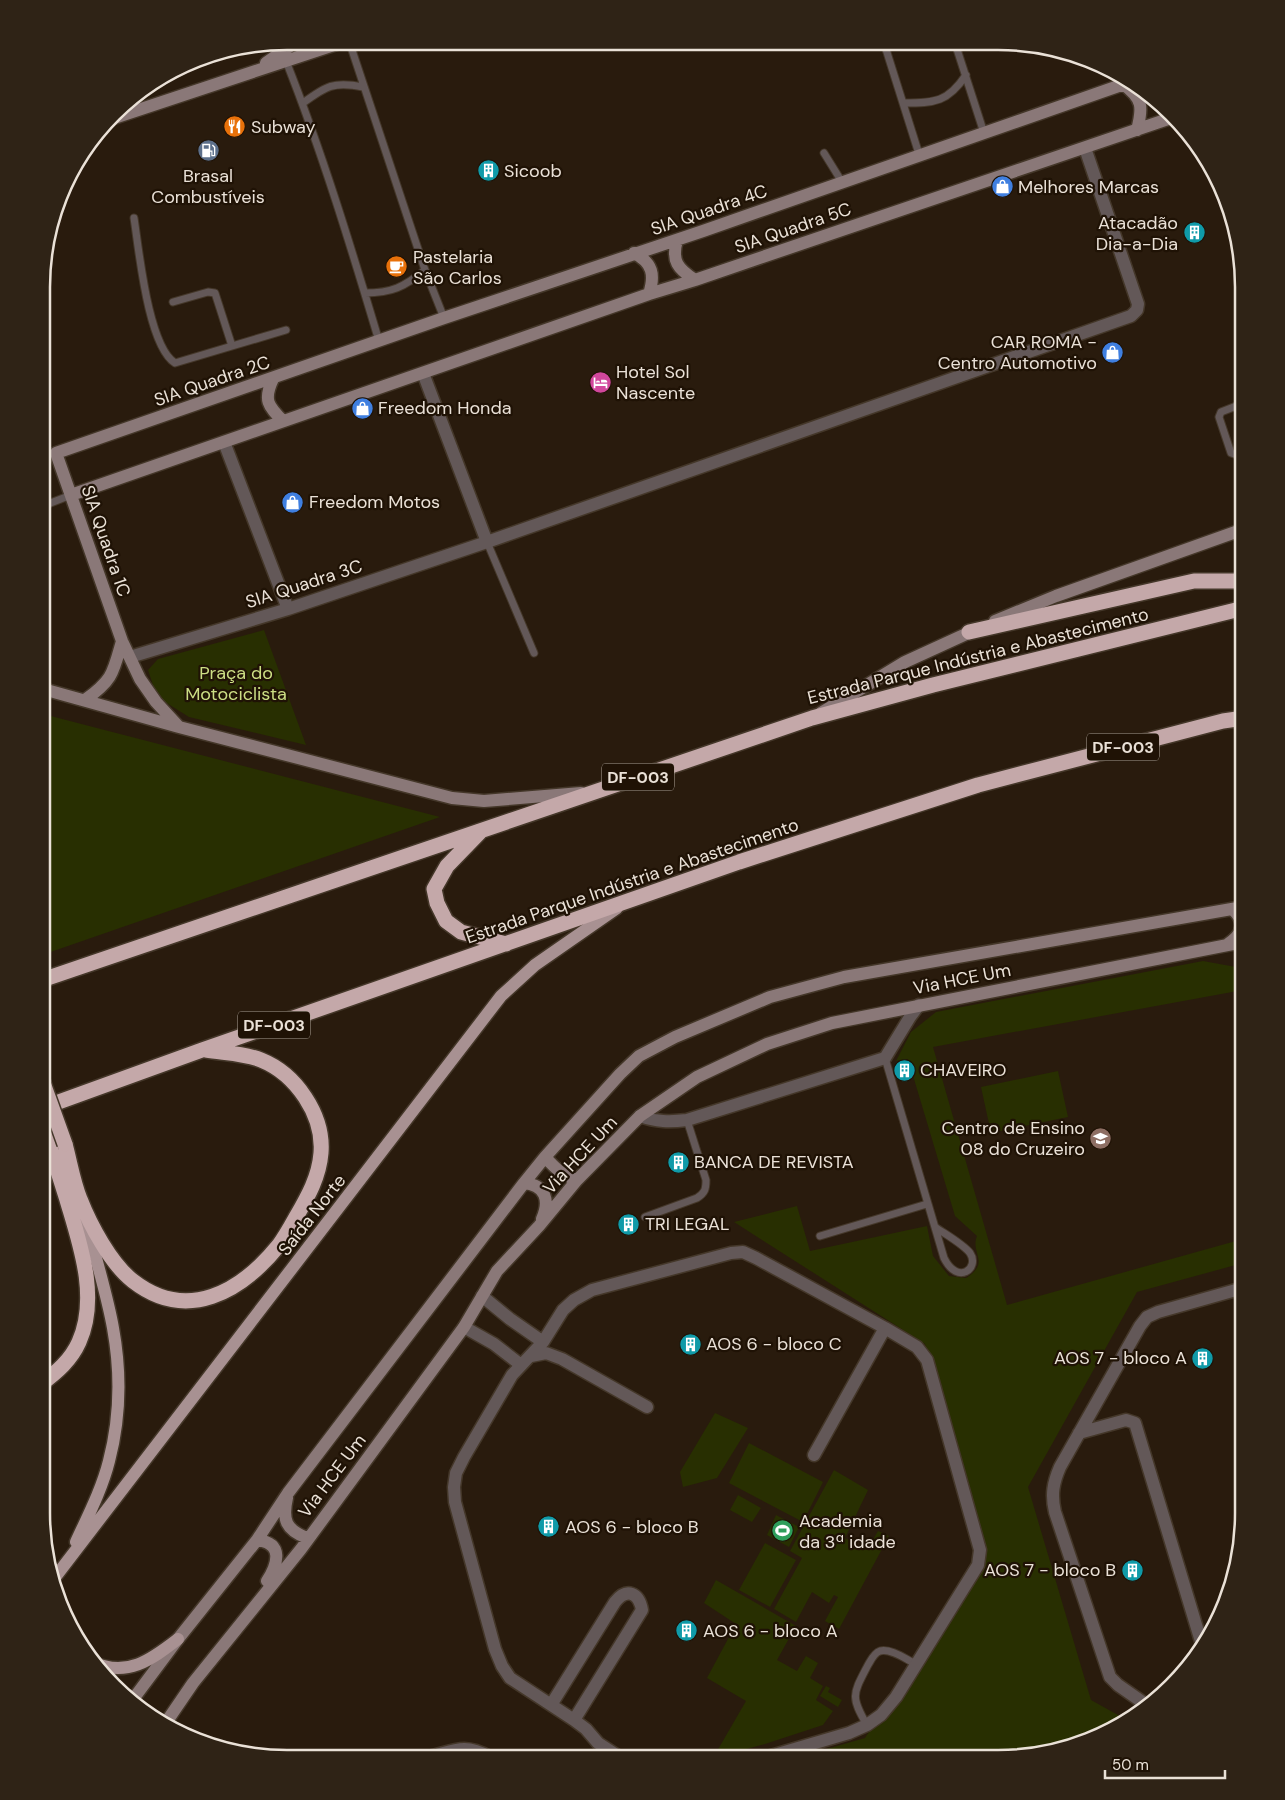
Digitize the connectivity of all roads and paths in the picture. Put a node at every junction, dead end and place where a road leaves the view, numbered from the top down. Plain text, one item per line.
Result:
1 (283, 50) edge
2 (320, 50) edge
3 (351, 50) edge
4 (886, 50) edge
5 (957, 50) edge
6 (286, 61) junction
7 (247, 75) junction
8 (966, 75) junction
9 (1121, 85) edge
10 (363, 86) junction
11 (1134, 93) edge
12 (303, 103) junction
13 (904, 103) junction
14 (124, 115) edge
15 (1166, 119) edge
16 (1137, 130) junction
17 (984, 133) junction
18 (1085, 148) junction
19 (824, 153) dead end
20 (919, 154) junction
21 (842, 182) junction
22 (134, 218) dead end
23 (677, 240) junction
24 (634, 253) junction
25 (425, 270) junction
26 (695, 280) junction
27 (365, 293) junction
28 (649, 294) junction
29 (173, 302) dead end
30 (444, 318) junction
31 (286, 330) dead end
32 (380, 341) junction
33 (232, 346) junction
34 (423, 373) junction
35 (273, 379) junction
36 (1235, 407) edge
37 (283, 421) junction
38 (224, 442) junction
39 (56, 454) joint
40 (1235, 454) edge
41 (71, 495) junction
42 (50, 503) edge
43 (1235, 532) edge
44 (487, 542) junction
45 (1235, 581) edge
46 (288, 609) junction
47 (1235, 610) edge
48 (969, 632) junction
49 (122, 641) junction
50 (534, 653) dead end
51 (130, 657) junction
52 (50, 691) edge
53 (85, 700) junction
54 (812, 718) junction
55 (1235, 720) edge
56 (179, 727) junction
57 (593, 792) junction
58 (483, 829) junction
59 (622, 904) junction
60 (1235, 909) edge
61 (1235, 939) edge
62 (506, 944) junction
63 (1235, 944) edge
64 (1226, 946) junction
65 (50, 977) edge
66 (919, 1005) junction
67 (202, 1050) junction
68 (885, 1058) junction
69 (50, 1105) edge
70 (50, 1114) edge
71 (640, 1116) junction
72 (687, 1120) junction
73 (50, 1136) edge
74 (58, 1148) junction
75 (545, 1157) junction
76 (577, 1180) junction
77 (524, 1183) junction
78 (80, 1199) junction
79 (927, 1204) junction
80 (645, 1217) dead end
81 (539, 1226) junction
82 (935, 1227) junction
83 (820, 1236) dead end
84 (1235, 1290) edge
85 (482, 1296) junction
86 (464, 1327) junction
87 (885, 1328) junction
88 (543, 1342) junction
89 (526, 1360) junction
90 (50, 1378) edge
91 (646, 1407) dead end
92 (1080, 1433) junction
93 (814, 1455) dead end
94 (288, 1493) junction
95 (307, 1538) junction
96 (257, 1540) junction
97 (66, 1563) junction
98 (58, 1574) edge
99 (232, 1633) junction
100 (1200, 1637) edge
101 (178, 1639) junction
102 (916, 1664) junction
103 (108, 1668) edge
104 (136, 1695) edge
105 (1141, 1701) edge
106 (551, 1705) junction
107 (168, 1718) edge
108 (574, 1720) junction
109 (867, 1725) junction
110 (459, 1750) edge
111 (476, 1750) edge
112 (610, 1750) edge
113 (791, 1750) edge

1 - 7 main road
2 - 6 main road
3 - 10 lane
4 - 13 lane
5 - 8 lane
6 - 7 main road
6 - 12 lane
7 - 14 main road
8 - 13 lane
8 - 17 lane
9 - 17 main road, SIA Quadra 4C
10 - 12 lane
10 - 25 lane
11 - 16 main road
12 - 27 lane
13 - 20 lane
15 - 16 main road, SIA Quadra 5C
16 - 18 main road, SIA Quadra 5C
17 - 20 main road, SIA Quadra 4C
18 - 26 main road, SIA Quadra 5C
18 - 44 street
19 - 21 lane
20 - 21 main road, SIA Quadra 4C
21 - 23 main road, SIA Quadra 4C
22 - 33 lane
23 - 24 main road, SIA Quadra 4C
23 - 26 main road
24 - 28 main road
24 - 30 main road, SIA Quadra 4C
25 - 27 lane
25 - 30 lane
26 - 28 main road, SIA Quadra 5C
27 - 32 lane
28 - 34 main road, SIA Quadra 5C
29 - 33 lane
30 - 32 main road, SIA Quadra 2C
31 - 33 lane
32 - 35 main road, SIA Quadra 2C
34 - 37 main road
34 - 44 street
35 - 37 main road
35 - 39 main road, SIA Quadra 2C
36 - 40 lane
37 - 38 main road
38 - 41 main road
38 - 46 street
39 - 41 main road, SIA Quadra 1C
41 - 42 lane
41 - 49 main road, SIA Quadra 1C
43 - 48 main road
44 - 46 street, SIA Quadra 3C
44 - 50 lane
45 - 48 highway
46 - 51 street, SIA Quadra 3C
47 - 54 highway, Estrada Parque Indústria e Abastecimento / DF-003
48 - 54 main road
49 - 51 main road, SIA Quadra 1C
49 - 53 main road
51 - 56 main road, SIA Quadra 1C
52 - 53 main road
53 - 56 main road
54 - 57 highway, Estrada Parque Indústria e Abastecimento / DF-003
55 - 59 highway, Estrada Parque Indústria e Abastecimento / DF-003
56 - 57 main road
57 - 58 highway, Estrada Parque Indústria e Abastecimento / DF-003
58 - 62 highway
58 - 65 highway, Estrada Parque Indústria e Abastecimento / DF-003
59 - 62 highway, Estrada Parque Indústria e Abastecimento / DF-003
59 - 97 main road, Saída Norte
60 - 75 main road
61 - 64 main road
62 - 67 highway, Estrada Parque Indústria e Abastecimento / DF-003
63 - 64 main road, Via HCE Um
64 - 66 main road, Via HCE Um
66 - 68 street
66 - 71 main road, Via HCE Um
67 - 69 highway, Estrada Parque Indústria e Abastecimento / DF-003
67 - 78 highway
68 - 72 street
68 - 79 lane
70 - 74 highway, bridge
71 - 72 street
71 - 76 main road, Via HCE Um
72 - 80 lane
73 - 74 highway
74 - 78 highway
74 - 90 highway
75 - 76 main road
75 - 77 main road
76 - 81 main road, Via HCE Um
77 - 81 main road
77 - 94 main road
78 - 97 main road
79 - 82 lane
79 - 83 lane
81 - 85 main road, Via HCE Um
82 - 82 lane
84 - 92 street
85 - 86 main road, Via HCE Um
85 - 88 street
86 - 89 street
86 - 95 main road, Via HCE Um
87 - 88 street
87 - 93 street
87 - 102 street
88 - 89 street
89 - 91 street
89 - 106 street
92 - 100 street
92 - 105 street
94 - 95 main road
94 - 96 main road
95 - 99 main road, Via HCE Um
96 - 99 main road
96 - 101 main road
97 - 98 main road, Saída Norte
99 - 107 main road, Via HCE Um
101 - 103 main road
101 - 104 main road
102 - 109 street
102 - 109 lane
106 - 108 street
106 - 108 street
108 - 112 street
109 - 113 street
110 - 111 street

